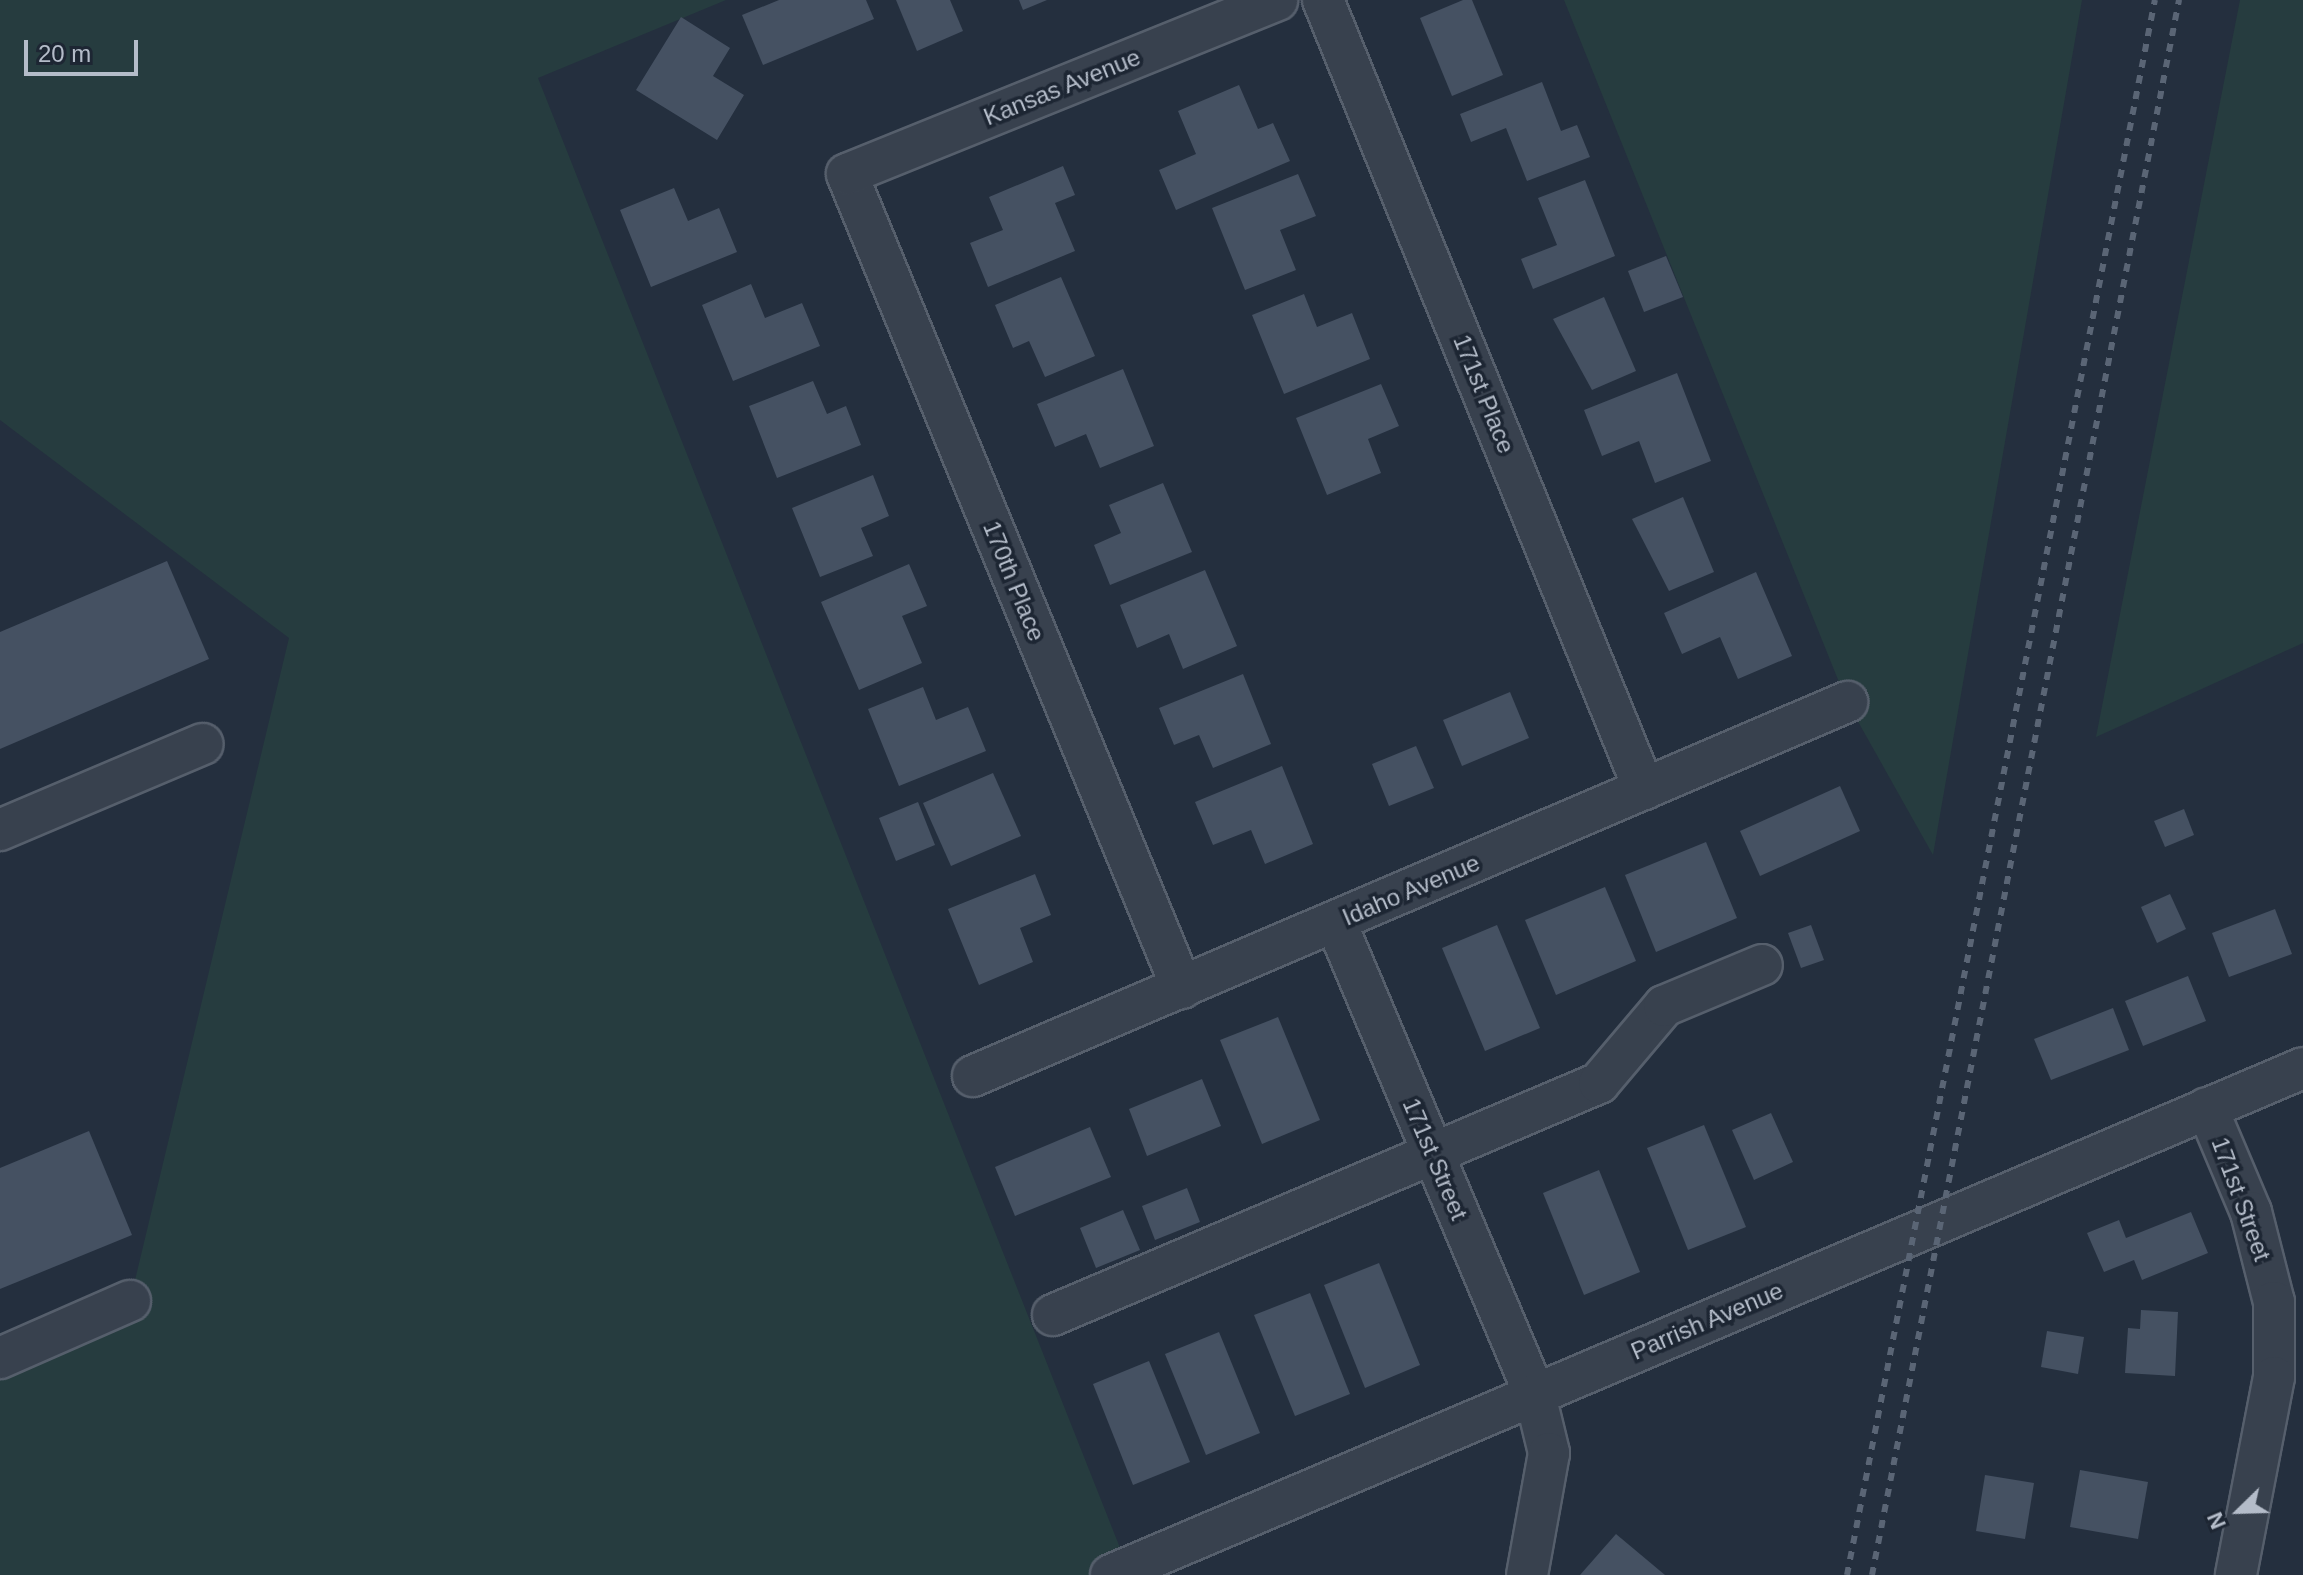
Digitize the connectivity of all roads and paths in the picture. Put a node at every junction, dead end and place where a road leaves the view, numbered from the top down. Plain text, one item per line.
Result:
1 (1277, 0) edge
2 (1323, 0) edge
3 (847, 174) joint
4 (1847, 702) dead end
5 (203, 744) dead end
6 (1644, 789) junction
7 (0, 830) edge
8 (1336, 923) junction
9 (1762, 965) dead end
10 (1182, 988) junction
11 (2303, 1068) edge
12 (973, 1076) dead end
13 (2207, 1108) junction
14 (1433, 1154) junction
15 (130, 1301) dead end
16 (1053, 1315) dead end
17 (0, 1358) edge
18 (2288, 1364) edge
19 (1535, 1395) junction
20 (1111, 1575) edge
21 (1527, 1575) edge
22 (2236, 1575) edge

1 - 3 street, Kansas Avenue
2 - 6 street, 171st Place
3 - 10 street, 170th Place
4 - 6 street, Idaho Avenue
5 - 7 street
6 - 8 street, Idaho Avenue
8 - 10 street, Idaho Avenue
8 - 14 street, 171st Street
9 - 14 street
10 - 12 street, Idaho Avenue
11 - 13 street, Parrish Avenue
13 - 18 street, 171st Street
13 - 19 street, Parrish Avenue
14 - 16 street
14 - 19 street, 171st Street
15 - 17 street
18 - 22 street, 171st Street
19 - 20 street, Parrish Avenue
19 - 21 street, 171st Street

